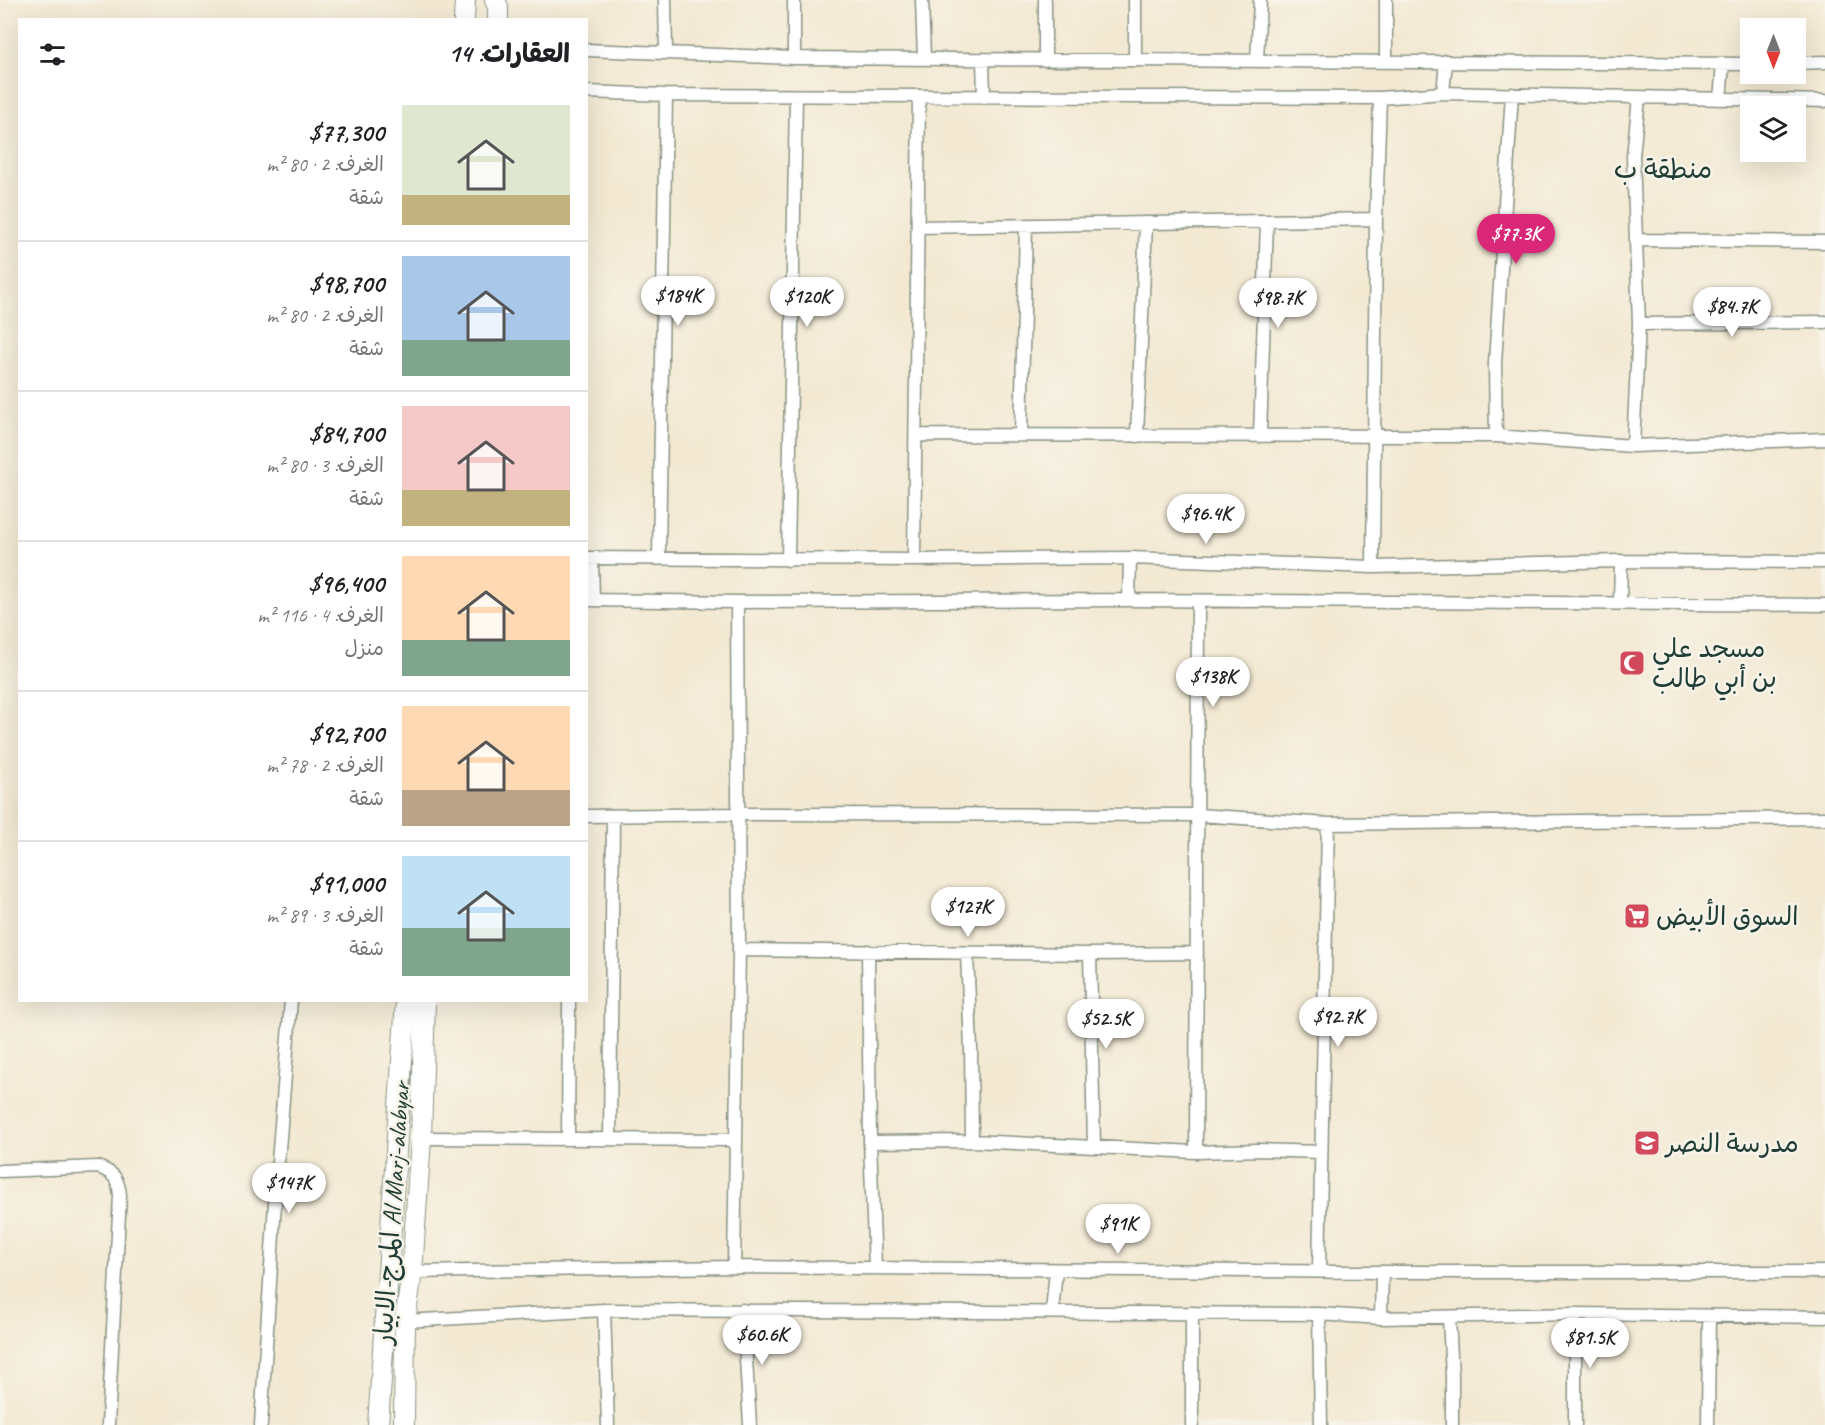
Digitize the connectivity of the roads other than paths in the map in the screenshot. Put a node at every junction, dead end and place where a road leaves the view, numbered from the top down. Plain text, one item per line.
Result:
1 (465, 0) edge
2 (495, 0) edge
3 (665, 0) edge
4 (794, 0) edge
5 (922, 0) edge
6 (1045, 0) edge
7 (1135, 0) edge
8 (1260, 0) edge
9 (1386, 0) edge
10 (464, 18) edge
11 (498, 18) edge
12 (588, 50) edge
13 (666, 52) junction
14 (794, 58) junction
15 (924, 59) junction
16 (983, 59) junction
17 (1045, 60) junction
18 (1135, 60) junction
19 (1257, 60) junction
20 (1386, 61) junction
21 (1446, 61) junction
22 (1825, 62) edge
23 (1806, 63) edge
24 (1723, 64) junction
25 (1740, 64) edge
26 (588, 92) edge
27 (1443, 93) junction
28 (1512, 94) junction
29 (666, 95) junction
30 (796, 96) junction
31 (919, 96) junction
32 (984, 97) junction
33 (1380, 98) junction
34 (1639, 98) junction
35 (1720, 99) junction
36 (1825, 101) edge
37 (1376, 219) junction
38 (1267, 221) junction
39 (1146, 224) junction
40 (1026, 226) junction
41 (918, 227) junction
42 (1636, 240) junction
43 (1825, 242) edge
44 (1825, 322) edge
45 (1639, 324) junction
46 (916, 435) junction
47 (1021, 435) junction
48 (1137, 435) junction
49 (1260, 435) junction
50 (1373, 436) junction
51 (1496, 436) junction
52 (1825, 439) edge
53 (1633, 446) junction
54 (589, 558) edge
55 (659, 558) junction
56 (1130, 558) junction
57 (788, 560) junction
58 (914, 560) junction
59 (1621, 561) junction
60 (1825, 562) edge
61 (1373, 567) junction
62 (590, 600) edge
63 (1129, 600) junction
64 (1198, 601) junction
65 (737, 602) junction
66 (1620, 603) junction
67 (1825, 606) edge
68 (739, 814) junction
69 (1198, 815) junction
70 (588, 816) edge
71 (613, 816) junction
72 (1825, 818) edge
73 (1328, 824) junction
74 (739, 950) junction
75 (868, 951) junction
76 (1197, 952) junction
77 (967, 953) junction
78 (1090, 954) junction
79 (291, 1002) edge
80 (406, 1002) edge
81 (425, 1002) edge
82 (569, 1002) edge
83 (422, 1138) junction
84 (568, 1138) junction
85 (610, 1139) junction
86 (736, 1140) junction
87 (870, 1142) junction
88 (972, 1142) junction
89 (1094, 1147) junction
90 (1196, 1152) junction
91 (1321, 1152) junction
92 (0, 1171) edge
93 (734, 1267) junction
94 (875, 1268) junction
95 (1056, 1270) junction
96 (1319, 1271) junction
97 (412, 1272) junction
98 (1382, 1272) junction
99 (1825, 1272) edge
100 (604, 1310) junction
101 (743, 1310) junction
102 (1052, 1312) junction
103 (1192, 1313) junction
104 (1319, 1314) junction
105 (1575, 1314) junction
106 (1709, 1316) junction
107 (1449, 1317) junction
108 (1825, 1317) edge
109 (1381, 1318) junction
110 (405, 1321) junction
111 (108, 1425) edge
112 (261, 1425) edge
113 (378, 1425) edge
114 (404, 1425) edge
115 (608, 1425) edge
116 (750, 1425) edge
117 (1192, 1425) edge
118 (1321, 1425) edge
119 (1452, 1425) edge
120 (1575, 1425) edge
121 (1708, 1425) edge

1 - 10 main road
2 - 11 main road
3 - 13 street
4 - 14 street
5 - 15 street
6 - 17 street
7 - 18 street
8 - 19 street
9 - 20 street
12 - 13 street
13 - 14 street
14 - 15 street
15 - 16 street
16 - 17 street
16 - 32 street
17 - 18 street
18 - 19 street
19 - 20 street
20 - 21 street
21 - 24 street
21 - 27 street
22 - 23 street
24 - 25 street
24 - 35 street
26 - 29 street
27 - 28 street
27 - 33 street
28 - 34 street
28 - 51 street
29 - 30 street
29 - 55 street
30 - 31 street
30 - 57 street
31 - 32 street
31 - 41 street
32 - 33 street
33 - 37 street
34 - 35 street
34 - 42 street
35 - 36 street
37 - 38 street
37 - 50 street
38 - 39 street
38 - 49 street
39 - 40 street
39 - 48 street
40 - 41 street
40 - 47 street
41 - 46 street
42 - 43 street
42 - 45 street
44 - 45 street
45 - 53 street
46 - 47 street
46 - 58 street
47 - 48 street
48 - 49 street
49 - 50 street
50 - 51 street
50 - 61 street
51 - 53 street
52 - 53 street
54 - 55 street
54 - 62 street
55 - 57 street
56 - 58 street
56 - 61 street
56 - 63 street
57 - 58 street
59 - 60 street
59 - 61 street
59 - 66 street
62 - 65 street
63 - 64 street
63 - 65 street
64 - 66 street
64 - 69 street
65 - 68 street
66 - 67 street
68 - 69 street
68 - 71 street
68 - 74 street
69 - 73 street
69 - 76 street
70 - 71 street
71 - 85 street
72 - 73 street
73 - 91 street
74 - 75 street
74 - 86 street
75 - 77 street
75 - 87 street
76 - 78 street
76 - 90 street
77 - 78 street
77 - 88 street
78 - 89 street
79 - 112 street
80 - 113 main road, المرج-الابيار Al Marj-alabyar
81 - 83 main road, المرج-الابيار Al Marj-alabyar
82 - 84 street
83 - 84 street
83 - 97 main road, المرج-الابيار Al Marj-alabyar
84 - 85 street
85 - 86 street
86 - 93 street
87 - 88 street
87 - 94 street
88 - 89 street
89 - 90 street
90 - 91 street
91 - 96 street
92 - 111 street
93 - 94 street
93 - 97 street
94 - 95 street
95 - 96 street
95 - 102 street
96 - 98 street
97 - 110 main road, المرج-الابيار Al Marj-alabyar
98 - 99 street
98 - 109 street
100 - 101 street
100 - 110 street
100 - 115 street
101 - 102 street
101 - 116 street
102 - 103 street
103 - 104 street
103 - 117 street
104 - 109 street
104 - 118 street
105 - 106 street
105 - 107 street
105 - 120 street
106 - 108 street
106 - 121 street
107 - 109 street
107 - 119 street
110 - 114 main road, المرج-الابيار Al Marj-alabyar

